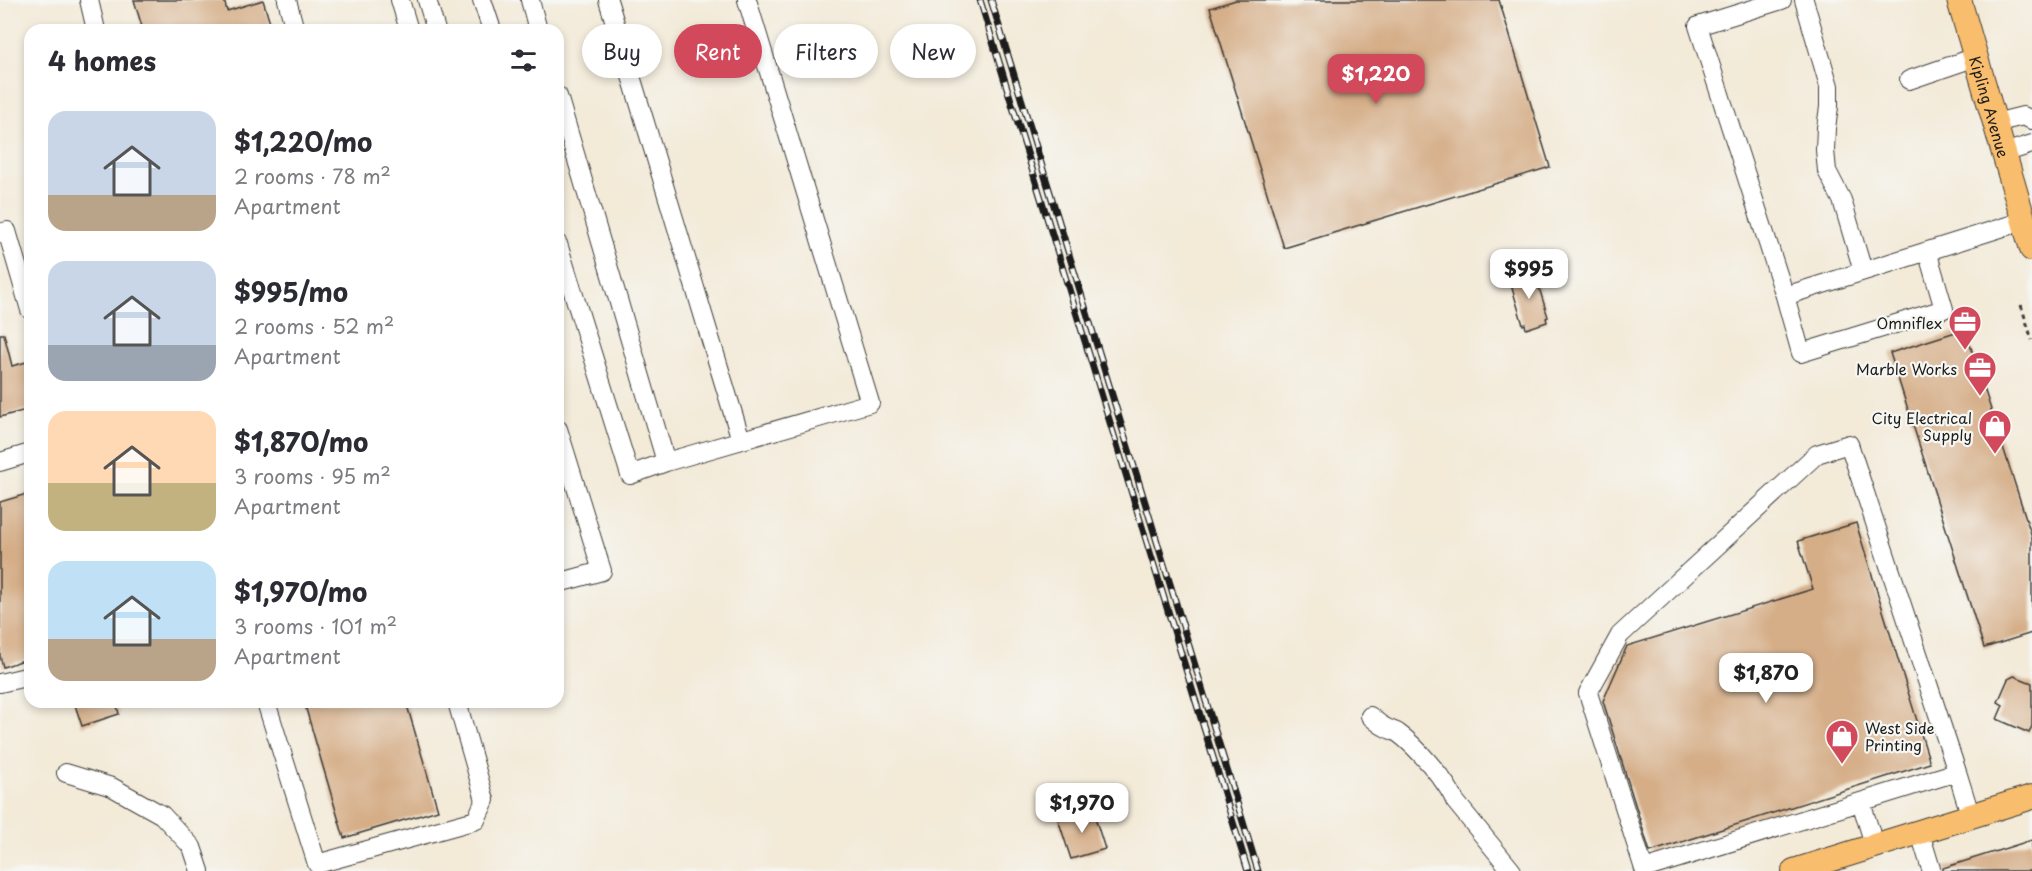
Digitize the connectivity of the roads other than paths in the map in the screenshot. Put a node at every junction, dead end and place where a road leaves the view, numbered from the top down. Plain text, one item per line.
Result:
1 (89, 0) edge
2 (287, 0) edge
3 (400, 0) edge
4 (428, 0) edge
5 (482, 0) edge
6 (530, 0) edge
7 (608, 0) edge
8 (747, 0) edge
9 (1782, 0) edge
10 (1804, 0) edge
11 (1959, 0) edge
12 (95, 24) edge
13 (293, 24) edge
14 (407, 24) edge
15 (434, 24) edge
16 (490, 24) edge
17 (536, 24) edge
18 (1976, 57) junction
19 (1909, 80) dead end
20 (564, 116) edge
21 (2032, 120) edge
22 (1995, 123) junction
23 (2032, 144) edge
24 (2004, 153) junction
25 (2024, 221) junction
26 (0, 233) edge
27 (2032, 249) edge
28 (1927, 251) junction
29 (564, 263) edge
30 (1863, 271) junction
31 (24, 289) edge
32 (1785, 296) junction
33 (741, 440) junction
34 (564, 448) edge
35 (24, 455) edge
36 (0, 462) edge
37 (666, 462) junction
38 (564, 581) edge
39 (24, 677) edge
40 (0, 683) edge
41 (268, 708) edge
42 (459, 708) edge
43 (1370, 716) dead end
44 (1957, 772) junction
45 (66, 773) dead end
46 (2032, 797) edge
47 (1861, 802) junction
48 (1971, 817) junction
49 (1920, 833) junction
50 (1875, 847) junction
51 (1645, 870) edge
52 (1930, 870) edge
53 (200, 871) edge
54 (1512, 871) edge
55 (1794, 871) edge

1 - 12 street
2 - 13 street
3 - 14 street
4 - 15 street
5 - 16 street
6 - 17 street
7 - 33 street
8 - 33 street
9 - 32 street
10 - 30 street
11 - 18 main road, Kipling Avenue
18 - 19 street
18 - 22 main road, Kipling Avenue
20 - 37 street
21 - 22 street
22 - 24 main road, Kipling Avenue
23 - 24 street
24 - 25 main road, Kipling Avenue
25 - 27 main road, Kipling Avenue
25 - 28 street
26 - 31 street
28 - 30 street
28 - 32 street
29 - 37 street
30 - 32 street
33 - 37 street
34 - 38 street
35 - 36 street
39 - 40 street
41 - 42 street
43 - 54 street
44 - 47 street
44 - 48 street
44 - 51 street
45 - 53 street
46 - 48 main road
47 - 50 street
47 - 51 street
48 - 49 main road
49 - 50 main road
49 - 52 street
50 - 55 main road

